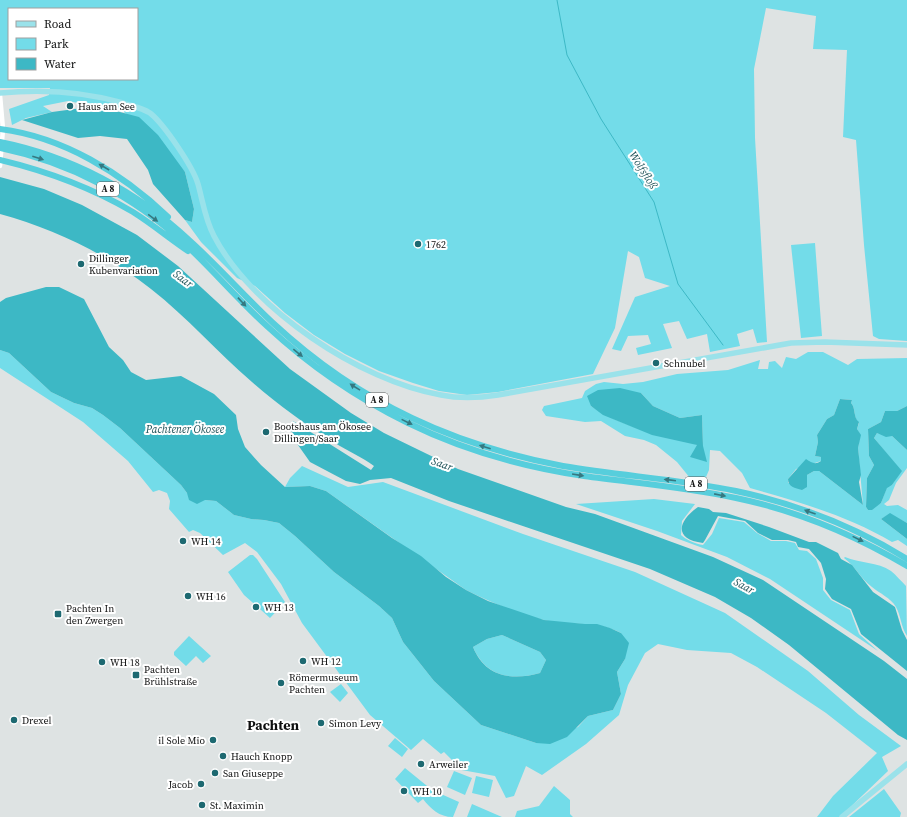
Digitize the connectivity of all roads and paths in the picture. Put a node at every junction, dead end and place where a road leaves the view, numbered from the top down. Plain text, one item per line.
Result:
1 (0, 94) edge
2 (1, 129) edge
3 (1, 140) edge
4 (0, 148) edge
5 (0, 159) edge
6 (0, 164) edge
7 (197, 247) junction
8 (200, 258) junction
9 (907, 345) edge
10 (522, 461) junction
11 (540, 464) junction
12 (891, 557) junction
13 (907, 559) edge
14 (907, 566) edge
15 (907, 571) edge
16 (907, 764) edge
17 (842, 817) edge

1 - 2 street
1 - 9 main road
2 - 3 street
7 -> 2 highway
3 - 5 street
3 - 7 highway, A 8
4 -> 8 highway, A 8
5 - 6 street
5 - 8 highway
10 -> 7 highway, A 8
8 -> 10 highway, A 8
10 - 11 highway, A 8
11 -> 12 highway, A 8
13 -> 11 highway, A 8
12 - 14 highway, A 8
12 - 15 highway
16 - 17 main road

